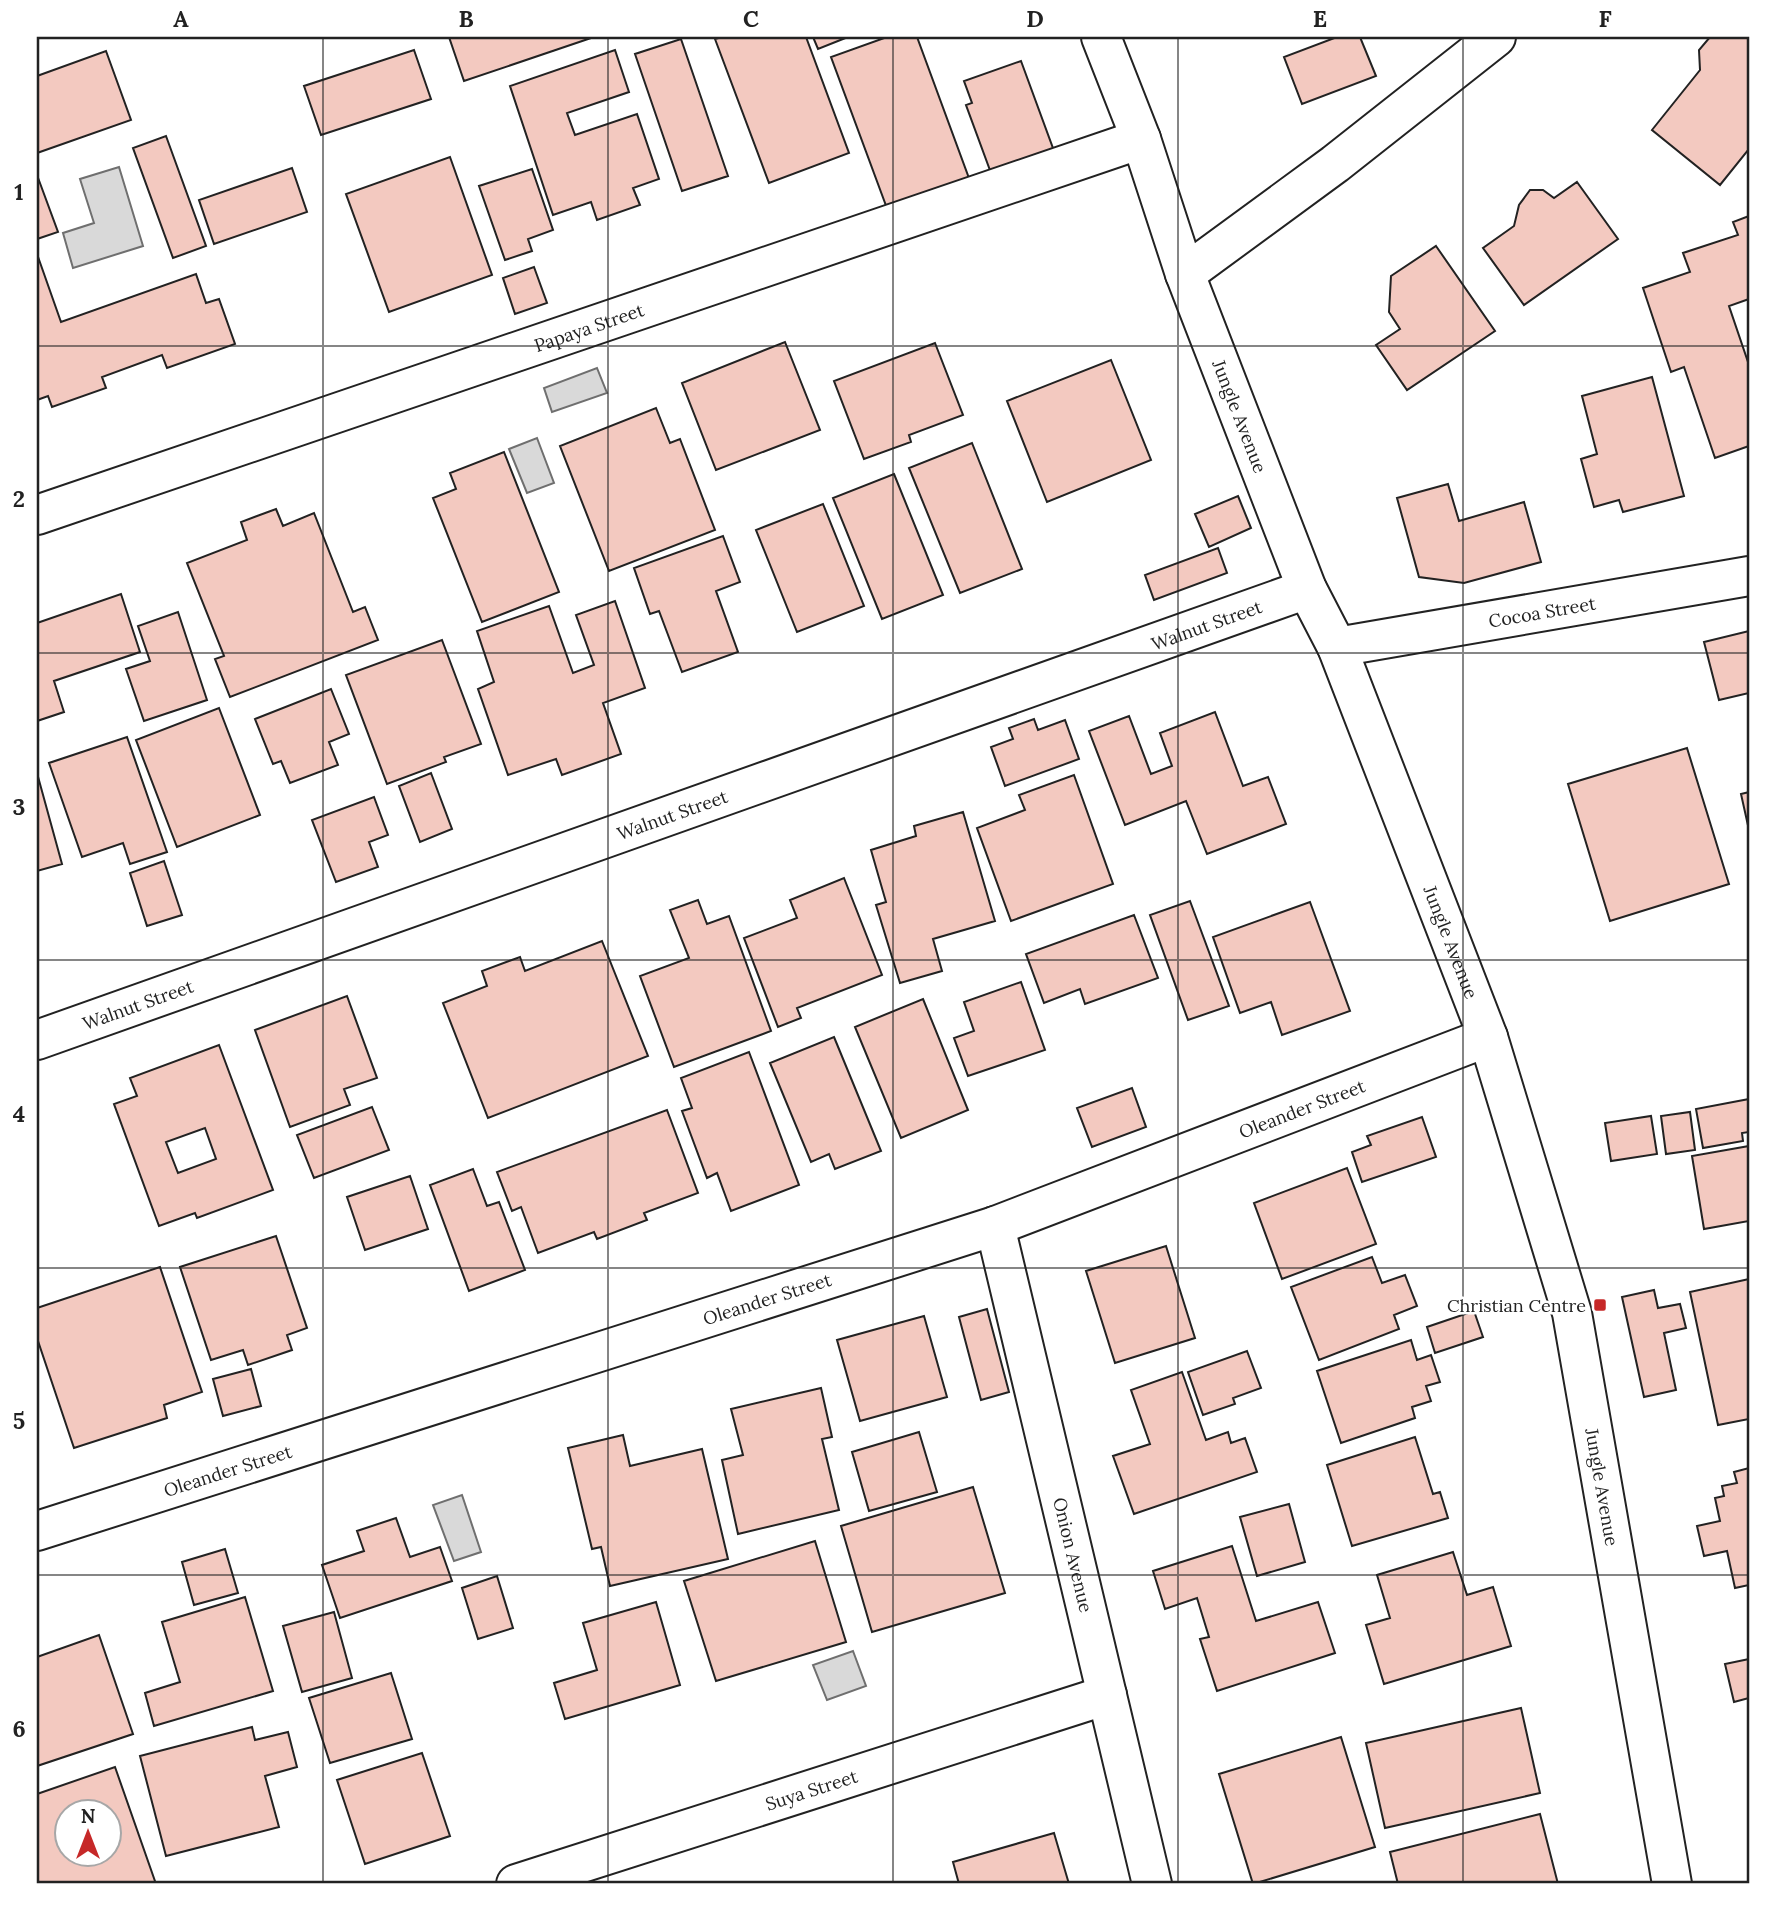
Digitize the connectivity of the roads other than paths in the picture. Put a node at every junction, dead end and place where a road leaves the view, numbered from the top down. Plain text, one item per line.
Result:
1 (1101, 37) edge
2 (1496, 37) edge
3 (1141, 139) junction
4 (1185, 274) junction
5 (37, 515) edge
6 (1749, 576) edge
7 (1307, 589) junction
8 (1337, 647) junction
9 (1488, 1037) junction
10 (37, 1040) edge
11 (995, 1226) junction
12 (37, 1531) edge
13 (1107, 1695) junction
14 (516, 1884) edge
15 (1152, 1884) edge
16 (1672, 1884) edge

1 - 3 street, Jungle Avenue
2 - 4 street
3 - 4 street, Jungle Avenue
3 - 5 street, Papaya Street
4 - 7 street, Jungle Avenue
6 - 8 street, Cocoa Street
7 - 8 street, Jungle Avenue
7 - 10 street, Walnut Street
8 - 9 street, Jungle Avenue
9 - 11 street, Oleander Street
9 - 16 street, Jungle Avenue
11 - 12 street, Oleander Street
11 - 13 street, Onion Avenue
13 - 14 street, Suya Street
13 - 15 street, Onion Avenue

